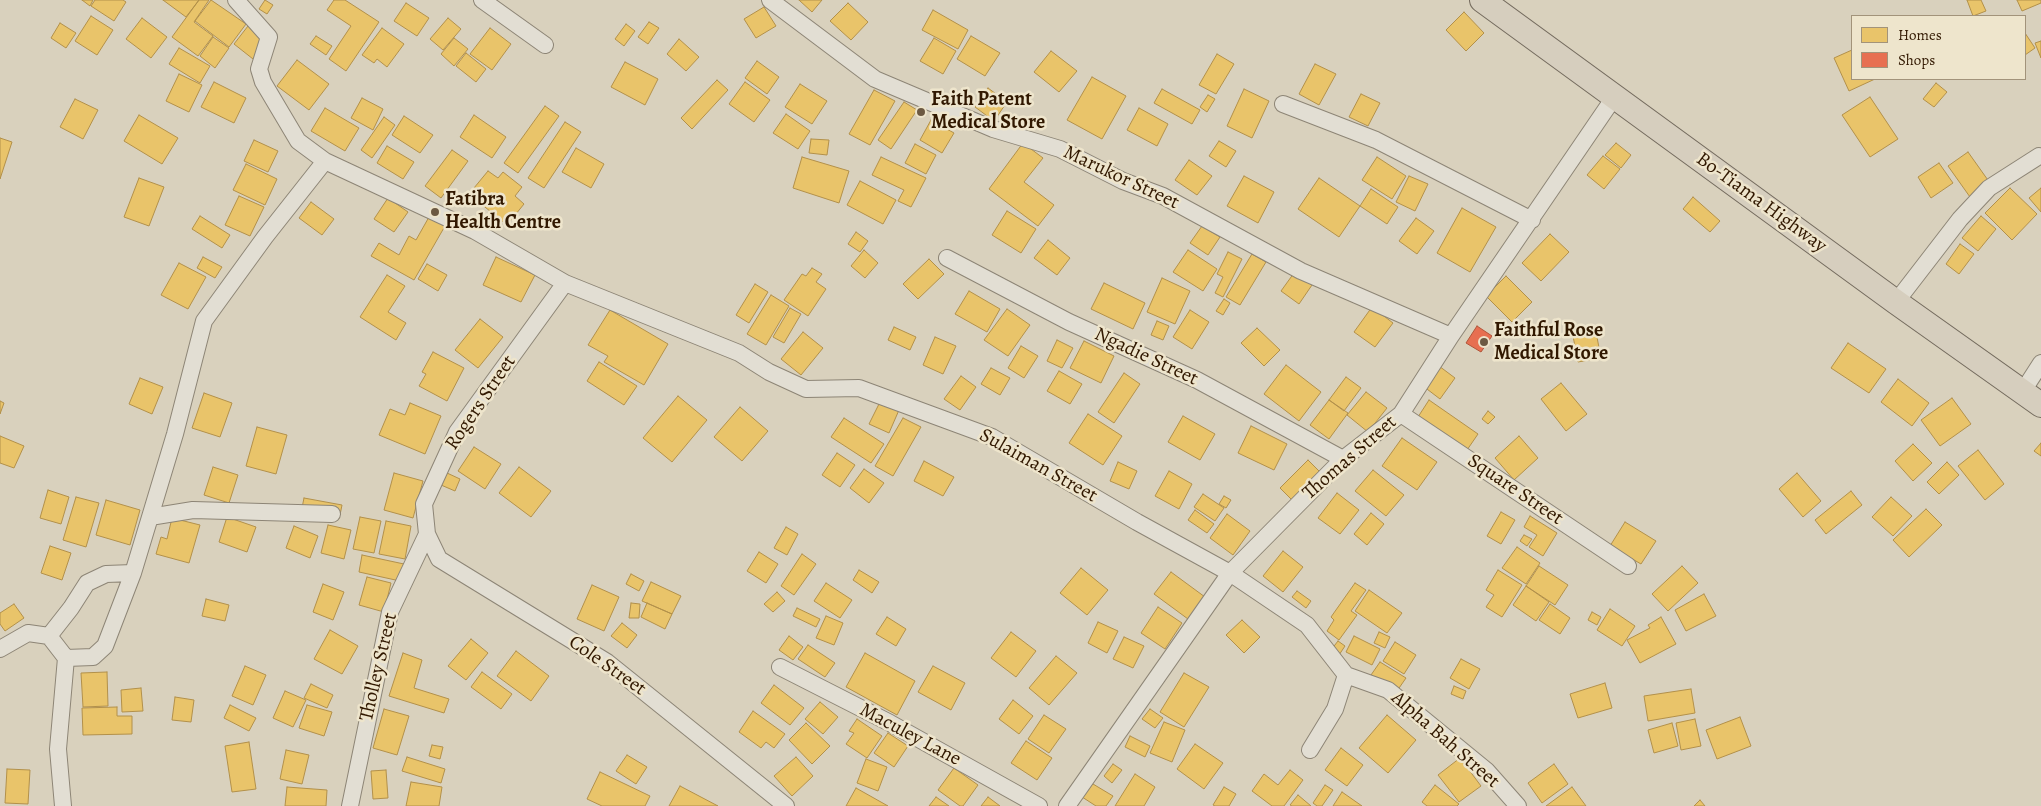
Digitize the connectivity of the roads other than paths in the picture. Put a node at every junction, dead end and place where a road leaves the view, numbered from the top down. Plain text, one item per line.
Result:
1 (236, 0) edge
2 (482, 0) edge
3 (770, 0) edge
4 (1482, 0) edge
5 (545, 45) dead end
6 (1615, 96) junction
7 (1283, 104) dead end
8 (2039, 156) dead end
9 (325, 161) junction
10 (1532, 220) junction
11 (947, 258) dead end
12 (565, 283) junction
13 (1896, 302) junction
14 (1451, 336) junction
15 (2041, 363) edge
16 (2032, 398) edge
17 (1401, 414) junction
18 (1343, 459) junction
19 (332, 514) dead end
20 (150, 517) junction
21 (427, 534) junction
22 (1628, 566) dead end
23 (133, 573) junction
24 (1230, 573) junction
25 (49, 636) junction
26 (0, 649) edge
27 (66, 658) junction
28 (780, 667) dead end
29 (1346, 675) junction
30 (1310, 750) dead end
31 (63, 806) edge
32 (350, 806) edge
33 (786, 806) edge
34 (1039, 806) edge
35 (1067, 806) edge
36 (1518, 806) edge

1 - 9 street
2 - 5 street
3 - 14 street, Marukor Street
4 - 6 highway, Bo-Tiama Highway
6 - 10 street, Thomas Street
6 - 13 highway, Bo-Tiama Highway
7 - 10 street
8 - 13 street
9 - 12 street
9 - 20 street
10 - 14 street, Thomas Street
11 - 18 street, Ngadie Street
12 - 21 street, Rogers Street
12 - 24 street, Sulaiman Street
13 - 16 highway, Bo-Tiama Highway
14 - 17 street, Thomas Street
15 - 16 street
17 - 18 street, Thomas Street
17 - 22 street, Square Street
18 - 24 street, Thomas Street
19 - 20 street
20 - 23 street
21 - 32 street, Tholley Street
21 - 33 street, Cole Street
23 - 25 street
23 - 27 street
24 - 29 street
24 - 35 street, Thomas Street
25 - 26 street
25 - 27 street
27 - 31 street
28 - 34 street, Maculey Lane
29 - 30 street
29 - 36 street, Alpha Bah Street

